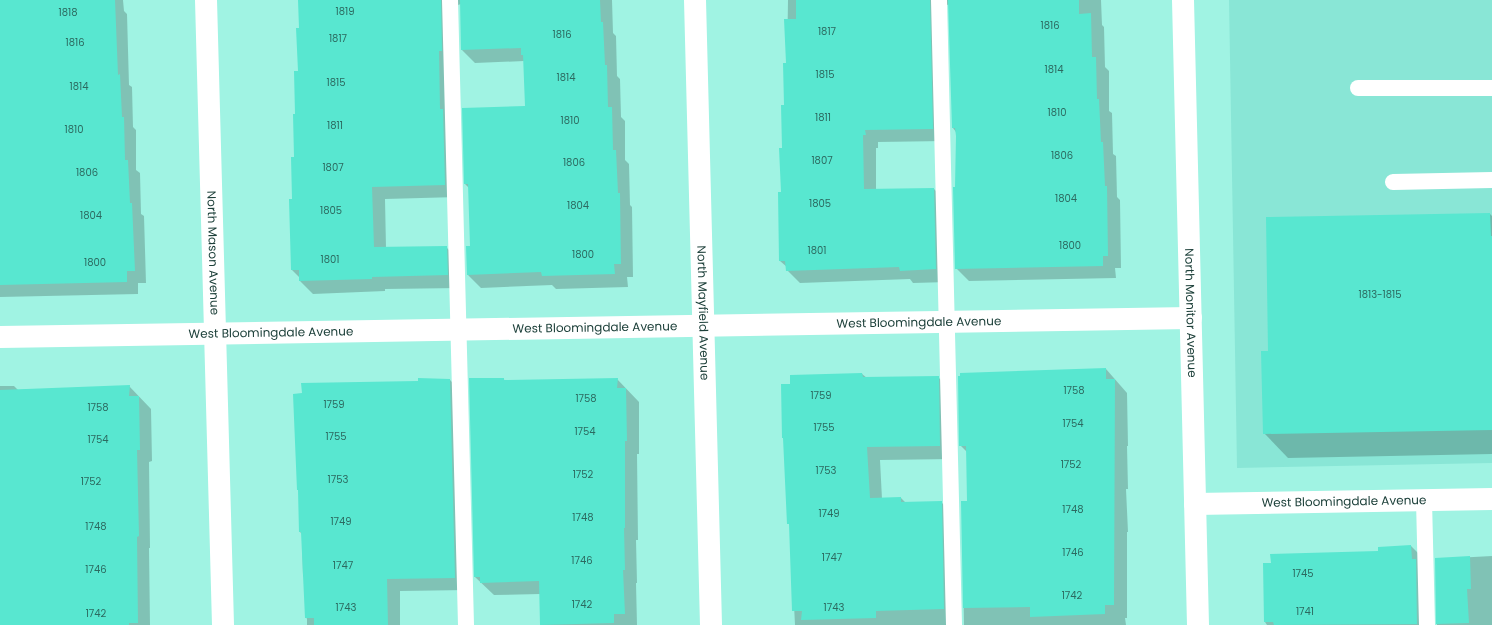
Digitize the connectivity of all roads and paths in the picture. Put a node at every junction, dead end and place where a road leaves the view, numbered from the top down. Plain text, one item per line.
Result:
1 (206, 0) edge
2 (450, 0) edge
3 (695, 0) edge
4 (939, 0) edge
5 (1183, 0) edge
6 (1358, 88) dead end
7 (1492, 88) edge
8 (1492, 180) edge
9 (1393, 182) dead end
10 (1191, 318) junction
11 (947, 321) junction
12 (703, 326) junction
13 (458, 329) junction
14 (215, 333) junction
15 (0, 337) edge
16 (1492, 499) edge
17 (1424, 500) junction
18 (1195, 504) junction
19 (223, 625) edge
20 (466, 625) edge
21 (711, 625) edge
22 (954, 625) edge
23 (1198, 625) edge
24 (1427, 625) edge

1 - 14 street, North Mason Avenue
2 - 13 lane
3 - 12 street, North Mayfield Avenue
4 - 11 lane
5 - 10 street, North Monitor Avenue
6 - 7 lane
8 - 9 lane
10 - 11 street, West Bloomingdale Avenue
10 - 18 street, North Monitor Avenue
11 - 12 street, West Bloomingdale Avenue
11 - 22 lane
12 - 13 street, West Bloomingdale Avenue
12 - 21 street, North Mayfield Avenue
13 - 14 street, West Bloomingdale Avenue
13 - 20 lane
14 - 15 street, West Bloomingdale Avenue
14 - 19 street, North Mason Avenue
16 - 17 street, West Bloomingdale Avenue
17 - 18 street, West Bloomingdale Avenue
17 - 24 lane
18 - 23 street, North Monitor Avenue

